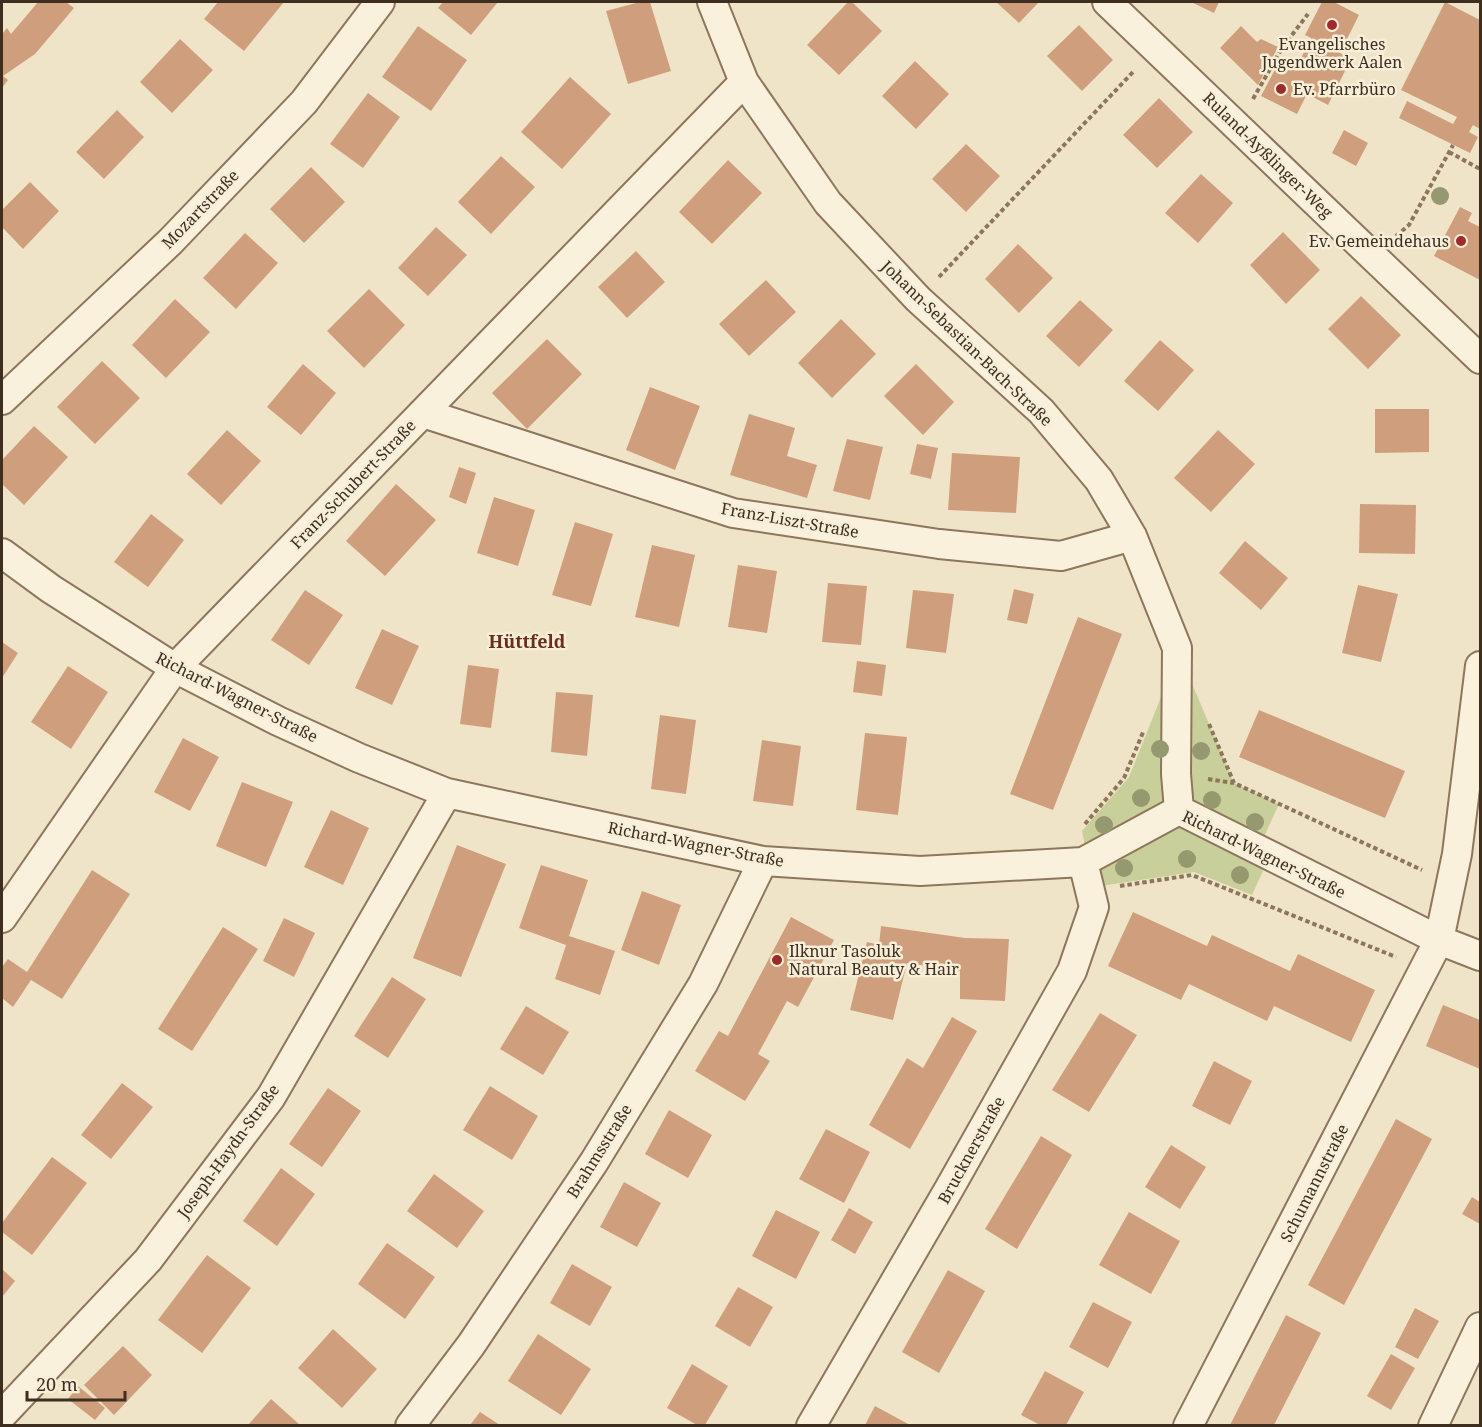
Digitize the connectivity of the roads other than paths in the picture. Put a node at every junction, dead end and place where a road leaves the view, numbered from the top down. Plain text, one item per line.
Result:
1 (380, 2) edge
2 (712, 2) edge
3 (1107, 2) edge
4 (744, 82) junction
5 (1480, 359) edge
6 (2, 400) edge
7 (423, 413) junction
8 (1132, 536) junction
9 (2, 554) edge
10 (1480, 666) edge
11 (175, 668) junction
12 (447, 793) junction
13 (1179, 810) junction
14 (764, 861) junction
15 (1083, 862) junction
16 (2, 918) edge
17 (1439, 940) junction
18 (1480, 956) edge
19 (1480, 1327) edge
20 (2, 1415) edge
21 (410, 1425) edge
22 (811, 1425) edge
23 (1188, 1425) edge
24 (1433, 1425) edge

1 - 6 street, Mozartstraße
2 - 4 street, Johann-Sebastian-Bach-Straße
3 - 5 street, Ruland-Ayßlinger-Weg
4 - 7 street, Franz-Schubert-Straße
4 - 8 street, Johann-Sebastian-Bach-Straße
7 - 8 street, Franz-Liszt-Straße
7 - 11 street, Franz-Schubert-Straße
8 - 13 street, Johann-Sebastian-Bach-Straße
9 - 11 street, Richard-Wagner-Straße
10 - 17 street, Schumannstraße
11 - 12 street, Richard-Wagner-Straße
11 - 16 street, Franz-Schubert-Straße
12 - 14 street, Richard-Wagner-Straße
12 - 20 street, Joseph-Haydn-Straße
13 - 15 street, Richard-Wagner-Straße
13 - 17 street, Richard-Wagner-Straße
14 - 15 street, Richard-Wagner-Straße
14 - 21 street, Brahmsstraße
15 - 22 street, Brucknerstraße
17 - 18 street, Richard-Wagner-Straße
17 - 23 street, Schumannstraße
19 - 24 street

